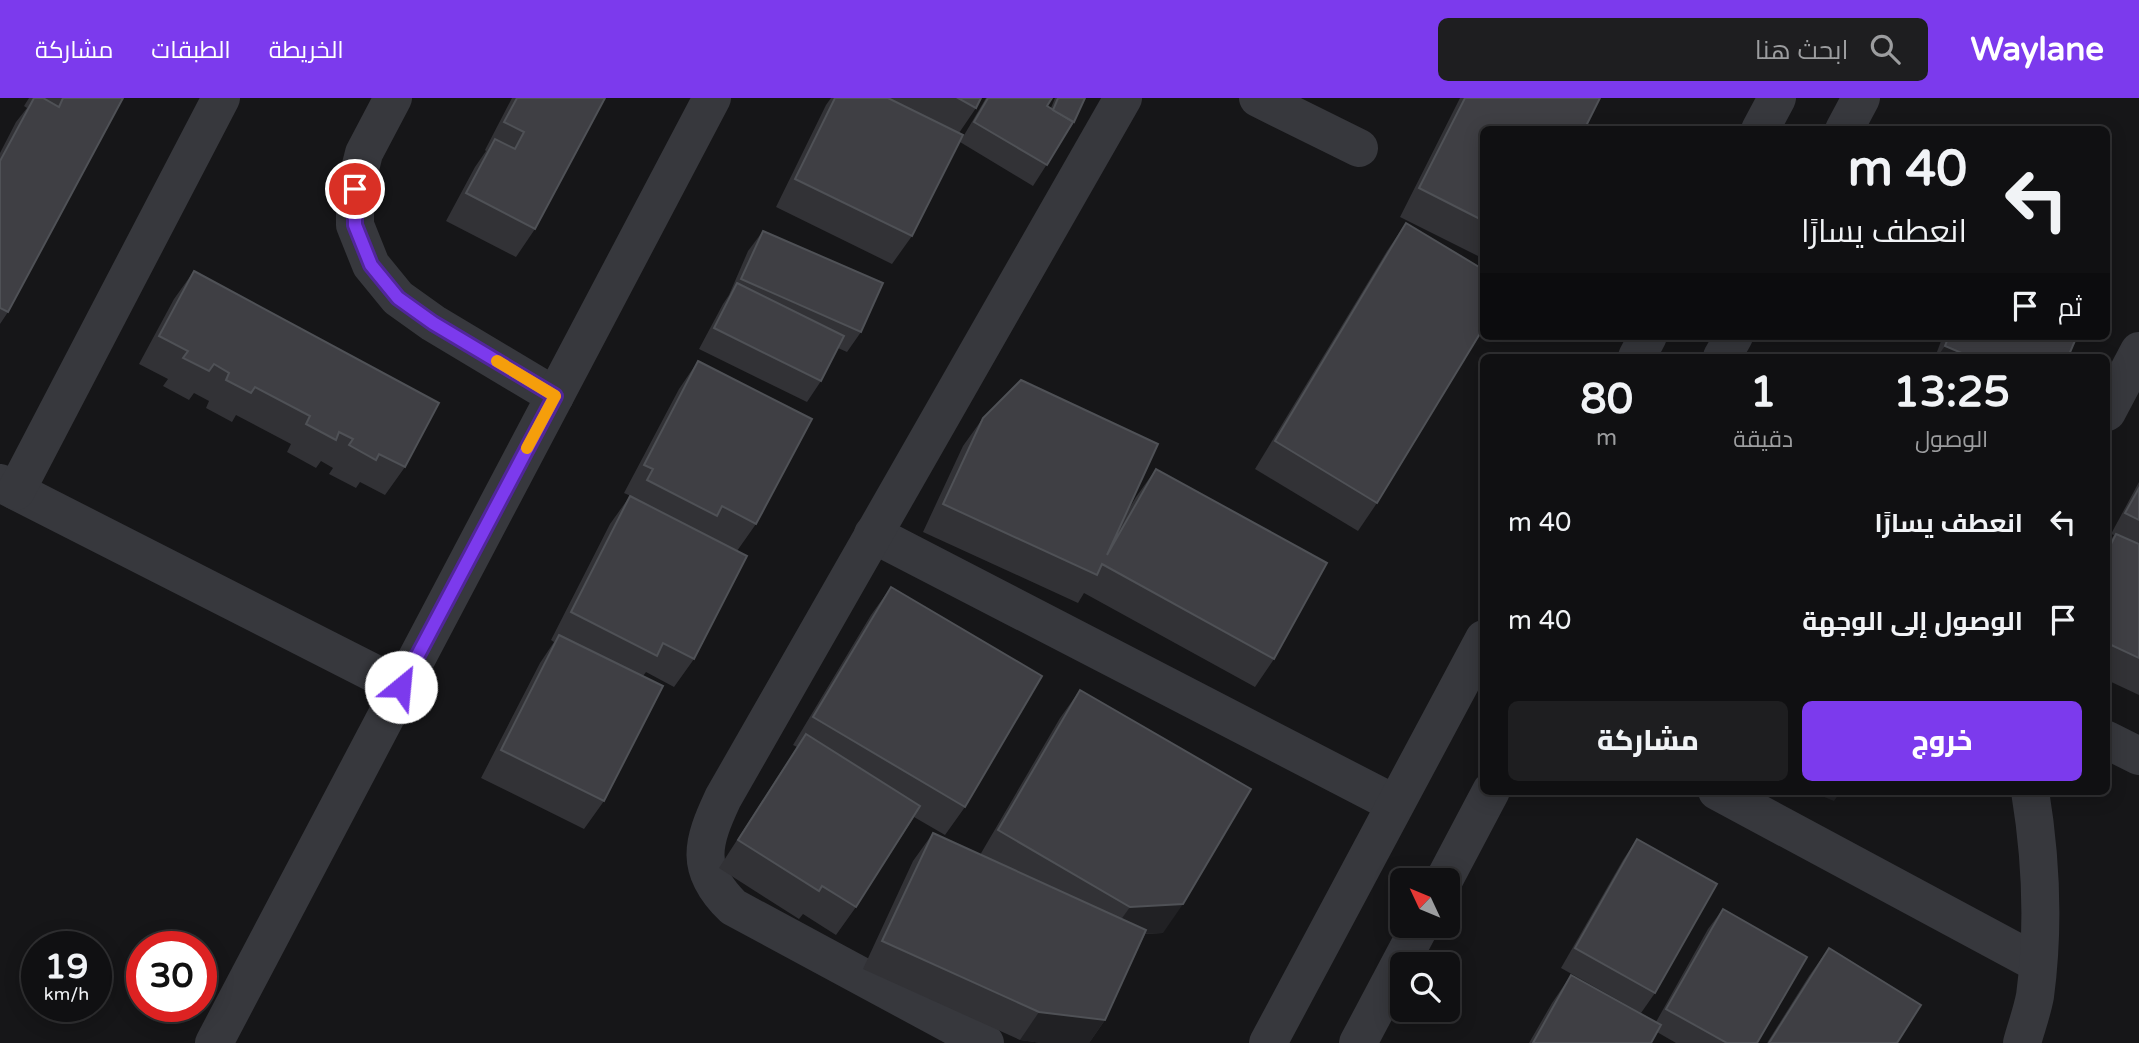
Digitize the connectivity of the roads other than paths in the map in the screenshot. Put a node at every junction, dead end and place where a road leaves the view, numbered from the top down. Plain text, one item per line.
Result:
1 (221, 98) edge
2 (393, 98) edge
3 (712, 98) edge
4 (1123, 98) edge
5 (1258, 98) edge
6 (1777, 98) edge
7 (1861, 98) edge
8 (1762, 126) edge
9 (1846, 126) edge
10 (1359, 148) dead end
11 (2139, 351) edge
12 (555, 396) junction
13 (2110, 406) edge
14 (8, 487) edge
15 (873, 534) junction
16 (1480, 646) edge
17 (401, 687) junction
18 (2110, 742) edge
19 (2139, 756) edge
20 (1489, 795) edge
21 (1724, 795) edge
22 (2030, 795) edge
23 (1395, 804) junction
24 (1450, 868) edge
25 (1414, 938) edge
26 (2037, 963) junction
27 (214, 1043) edge
28 (985, 1043) edge
29 (1268, 1043) edge
30 (1358, 1043) edge
31 (2022, 1043) edge

1 - 14 street
2 - 12 street
3 - 12 street
4 - 15 street
5 - 10 street
6 - 8 street
7 - 9 street
11 - 13 street
12 - 17 street
14 - 17 street
15 - 23 street
15 - 28 street
16 - 23 street
17 - 27 street
18 - 19 street
20 - 24 street
21 - 26 street
22 - 26 street
23 - 29 street
25 - 30 street
26 - 31 street

